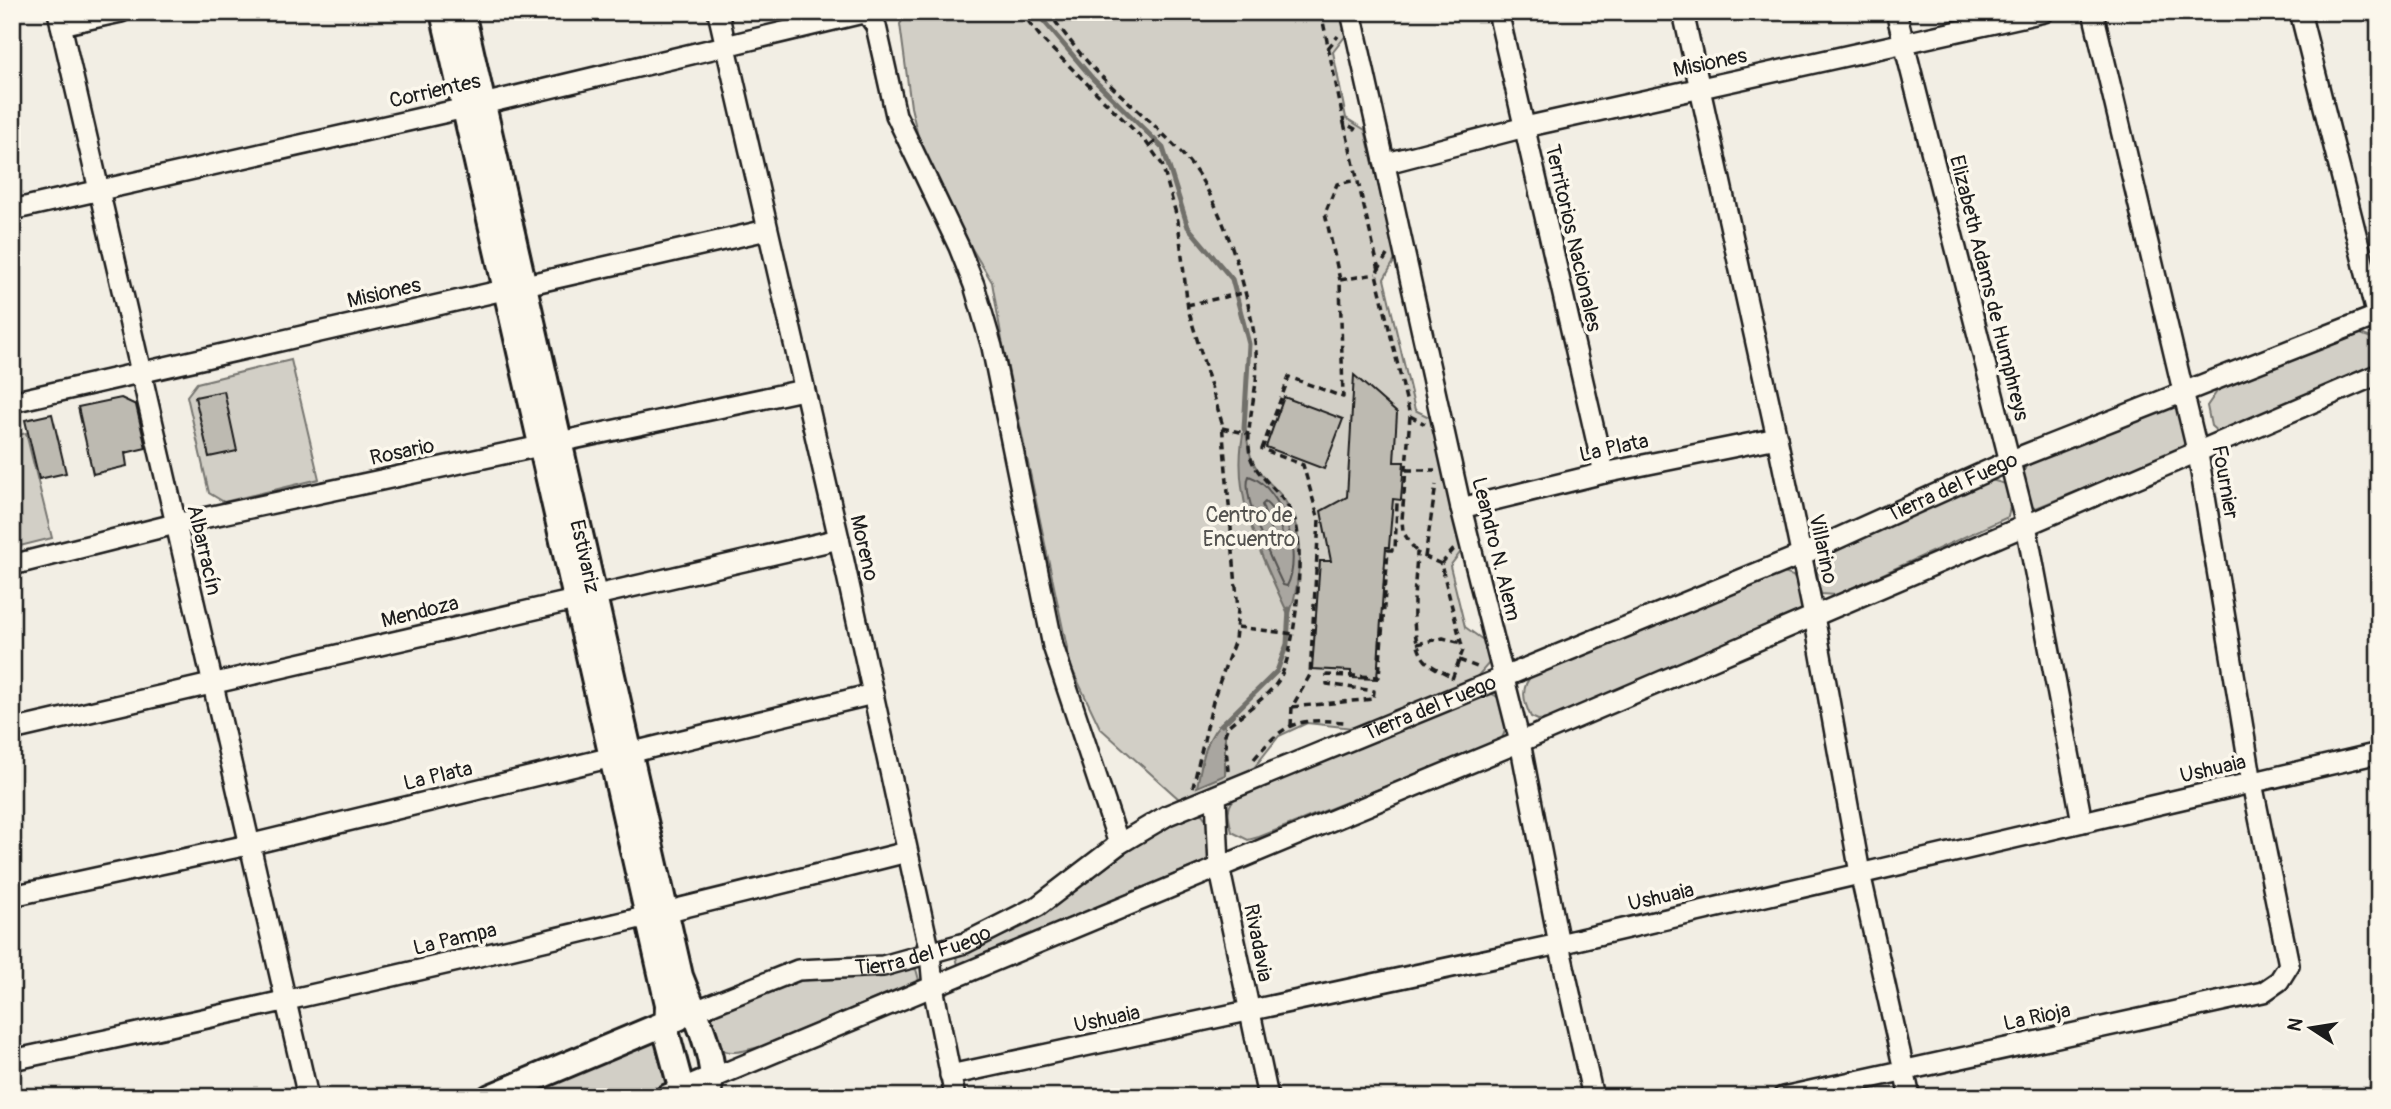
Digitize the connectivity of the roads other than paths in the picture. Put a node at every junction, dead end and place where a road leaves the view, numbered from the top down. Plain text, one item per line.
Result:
1 (121, 12) edge
2 (443, 12) edge
3 (462, 12) edge
4 (718, 12) edge
5 (867, 12) edge
6 (1351, 12) edge
7 (1498, 12) edge
8 (1683, 12) edge
9 (1896, 12) edge
10 (2044, 12) edge
11 (2093, 12) edge
12 (2300, 12) edge
13 (59, 19) edge
14 (1904, 45) junction
15 (726, 47) junction
16 (1701, 88) junction
17 (474, 106) junction
18 (1525, 127) junction
19 (1387, 163) junction
20 (97, 190) junction
21 (12, 210) edge
22 (767, 230) junction
23 (515, 286) junction
24 (2378, 318) edge
25 (140, 374) junction
26 (2379, 374) edge
27 (803, 390) junction
28 (2184, 390) junction
29 (12, 402) edge
30 (1777, 438) junction
31 (551, 443) junction
32 (2198, 454) junction
33 (2010, 461) junction
34 (1604, 473) junction
35 (1461, 508) junction
36 (175, 524) junction
37 (2026, 525) junction
38 (839, 539) junction
39 (1801, 555) junction
40 (12, 565) edge
41 (586, 596) junction
42 (1814, 616) junction
43 (1505, 676) junction
44 (212, 686) junction
45 (873, 694) junction
46 (12, 730) edge
47 (1520, 742) junction
48 (2379, 753) edge
49 (623, 756) junction
50 (2252, 783) junction
51 (1224, 786) junction
52 (2082, 822) junction
53 (1119, 844) junction
54 (248, 845) junction
55 (907, 852) junction
56 (1219, 866) junction
57 (1860, 873) junction
58 (12, 896) edge
59 (658, 915) junction
60 (1559, 944) junction
61 (930, 953) junction
62 (2289, 965) joint
63 (933, 987) junction
64 (284, 1003) junction
65 (695, 1011) junction
66 (1249, 1012) junction
67 (666, 1023) junction
68 (12, 1060) edge
69 (1904, 1068) junction
70 (950, 1075) junction
71 (712, 1087) edge
72 (679, 1095) edge
73 (309, 1097) edge
74 (489, 1097) edge
75 (955, 1097) edge
76 (1268, 1097) edge
77 (1593, 1097) edge
78 (1783, 1097) edge
79 (1910, 1097) edge

1 - 13 street
2 - 17 main road, Estivariz
3 - 17 main road, Estivariz
4 - 15 street, Moreno
5 - 15 street, Corrientes
5 - 53 street
6 - 19 street, Leandro N. Alem
7 - 18 street, Territorios Nacionales
8 - 16 street, Villarino
9 - 14 street, Elizabeth Adams de Humphreys
10 - 14 street, Misiones
11 - 28 street, Fournier
12 - 24 street
13 - 20 street, Albarracín
14 - 16 street, Misiones
14 - 33 street, Elizabeth Adams de Humphreys
15 - 17 street, Corrientes
15 - 22 street, Moreno
16 - 18 street, Misiones
16 - 30 street, Villarino
17 - 20 street, Corrientes
17 - 23 main road, Estivariz
18 - 19 street, Misiones
18 - 34 street, Territorios Nacionales
19 - 35 street, Leandro N. Alem
20 - 21 street, Corrientes
20 - 25 street, Albarracín
22 - 23 street, Misiones
22 - 27 street, Moreno
23 - 25 street, Misiones
23 - 31 main road, Estivariz
24 - 28 street, Tierra del Fuego
25 - 29 street, Misiones
25 - 36 street, Albarracín
26 - 32 street, Tierra del Fuego
27 - 31 street, Rosario
27 - 38 street, Moreno
28 - 32 street, Fournier
28 - 33 street, Tierra del Fuego
30 - 34 street, La Plata
30 - 39 street, Villarino
31 - 36 street, Rosario
31 - 41 main road, Estivariz
32 - 37 street, Tierra del Fuego
32 - 50 street, Fournier
33 - 37 street, Elizabeth Adams de Humphreys
33 - 39 street, Tierra del Fuego
34 - 35 street, La Plata
35 - 43 street, Leandro N. Alem
36 - 40 street, Rosario
36 - 44 street, Albarracín
37 - 42 street, Tierra del Fuego
37 - 52 street, Elizabeth Adams de Humphreys
38 - 41 street, Mendoza
38 - 45 street, Moreno
39 - 42 street, Villarino
39 - 43 street, Tierra del Fuego
41 - 44 street, Mendoza
41 - 49 main road, Estivariz
42 - 47 street, Tierra del Fuego
42 - 57 street, Villarino
43 - 47 street, Leandro N. Alem
43 - 51 street, Tierra del Fuego
44 - 46 street, Mendoza
44 - 54 street, Albarracín
45 - 49 street, La Plata
45 - 55 street, Moreno
47 - 56 street, Tierra del Fuego
47 - 60 street, Leandro N. Alem
48 - 50 street, Ushuaia
49 - 54 street, La Plata
49 - 59 main road, Estivariz
50 - 52 street, Ushuaia
50 - 62 street, Fournier
51 - 53 street, Tierra del Fuego
51 - 56 street, Rivadavia
52 - 57 street, Ushuaia
53 - 61 street, Tierra del Fuego
54 - 58 street, La Plata
54 - 64 street, Albarracín
55 - 59 street, La Pampa
55 - 61 street, Moreno
56 - 63 street, Tierra del Fuego
56 - 66 street, Rivadavia
57 - 60 street, Ushuaia
57 - 69 street, Villarino
59 - 64 street, La Pampa
59 - 65 main road, Estivariz
59 - 67 main road, Estivariz
60 - 66 street, Ushuaia
60 - 77 street, Leandro N. Alem
61 - 63 street, Moreno
61 - 65 street, Tierra del Fuego
62 - 69 street, La Rioja
63 - 70 street, Moreno
63 - 71 street, Tierra del Fuego
64 - 68 street, La Pampa
64 - 73 street, Albarracín
65 - 67 main road, Tierra del Fuego
65 - 71 main road, Estivariz
66 - 70 street, Ushuaia
66 - 76 street, Rivadavia
67 - 72 main road, Estivariz
67 - 74 main road, Tierra del Fuego
69 - 78 street, La Rioja
69 - 79 street, Villarino
70 - 75 street, Moreno
71 - 72 main road, Tierra del Fuego

